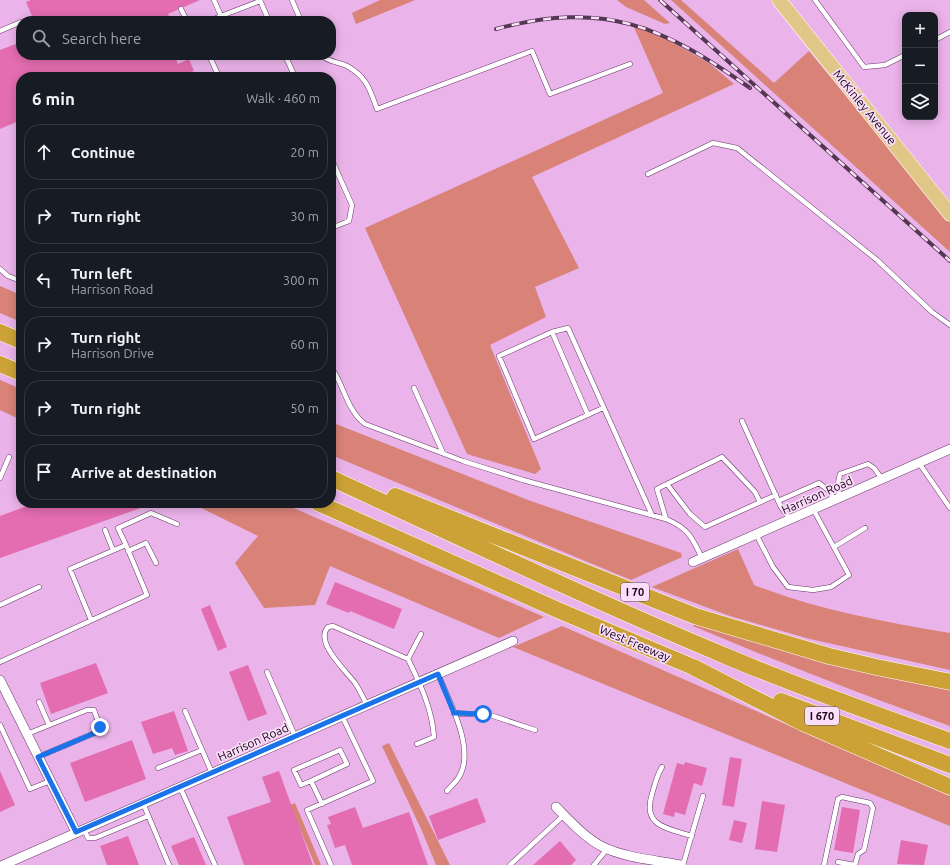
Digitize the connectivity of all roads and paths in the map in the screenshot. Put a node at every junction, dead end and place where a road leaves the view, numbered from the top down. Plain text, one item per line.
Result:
1 (214, 0) edge
2 (260, 0) edge
3 (292, 0) edge
4 (779, 0) edge
5 (815, 0) edge
6 (182, 9) dead end
7 (184, 16) edge
8 (221, 16) joint
9 (266, 16) edge
10 (299, 16) edge
11 (16, 24) edge
12 (0, 31) edge
13 (950, 32) edge
14 (938, 38) edge
15 (902, 56) edge
16 (212, 60) edge
17 (286, 60) edge
18 (330, 60) edge
19 (630, 64) dead end
20 (217, 72) edge
21 (292, 72) edge
22 (336, 169) edge
23 (648, 174) dead end
24 (950, 214) edge
25 (336, 226) edge
26 (0, 269) edge
27 (16, 279) edge
28 (950, 325) edge
29 (0, 332) edge
30 (552, 332) junction
31 (16, 339) edge
32 (0, 364) edge
33 (16, 371) edge
34 (336, 376) edge
35 (414, 388) dead end
36 (604, 408) junction
37 (588, 415) junction
38 (742, 421) dead end
39 (950, 449) edge
40 (443, 453) junction
41 (9, 457) dead end
42 (919, 463) junction
43 (336, 473) edge
44 (0, 478) edge
45 (882, 479) junction
46 (336, 480) edge
47 (667, 484) junction
48 (776, 495) junction
49 (837, 499) junction
50 (778, 501) junction
51 (760, 502) junction
52 (329, 508) edge
53 (950, 508) edge
54 (814, 509) junction
55 (652, 515) junction
56 (666, 519) junction
57 (790, 519) junction
58 (177, 524) dead end
59 (866, 528) dead end
60 (104, 530) dead end
61 (756, 534) junction
62 (126, 545) junction
63 (834, 547) junction
64 (113, 550) junction
65 (128, 551) junction
66 (698, 560) joint
67 (156, 563) dead end
68 (39, 587) dead end
69 (0, 605) edge
70 (91, 620) junction
71 (421, 634) dead end
72 (513, 641) dead end
73 (408, 659) junction
74 (0, 662) edge
75 (693, 667) junction
76 (267, 672) dead end
77 (438, 674) junction
78 (0, 680) edge
79 (419, 682) junction
80 (950, 682) edge
81 (39, 702) dead end
82 (367, 705) junction
83 (185, 711) dead end
84 (454, 713) junction
85 (342, 716) junction
86 (0, 725) edge
87 (49, 725) junction
88 (535, 730) dead end
89 (27, 734) junction
90 (295, 736) junction
91 (950, 741) edge
92 (417, 744) dead end
93 (202, 750) junction
94 (38, 757) junction
95 (950, 765) edge
96 (662, 767) dead end
97 (158, 768) dead end
98 (212, 773) junction
99 (50, 781) junction
100 (311, 781) junction
101 (180, 787) junction
102 (950, 787) edge
103 (447, 791) dead end
104 (702, 796) dead end
105 (143, 803) junction
106 (322, 804) junction
107 (556, 807) dead end
108 (564, 815) junction
109 (148, 816) junction
110 (80, 830) junction
111 (692, 836) junction
112 (607, 849) junction
113 (643, 861) edge
114 (838, 862) dead end
115 (3, 865) edge
116 (169, 865) edge
117 (215, 865) edge
118 (331, 865) edge
119 (510, 865) edge
120 (594, 865) edge
121 (682, 865) edge
122 (824, 865) edge
123 (855, 865) edge

1 - 8 lane
2 - 8 lane
2 - 9 lane
3 - 10 lane
4 - 24 main road, McKinley Avenue
5 - 15 lane
6 - 7 lane
11 - 12 lane
13 - 14 lane
16 - 20 lane
17 - 21 lane
18 - 19 lane
22 - 25 lane
23 - 28 lane
26 - 27 lane
29 - 31 highway
30 - 36 lane
30 - 37 lane
30 - 37 lane
32 - 33 highway
34 - 40 lane
35 - 40 lane
36 - 37 lane
36 - 55 lane
38 - 48 lane
39 - 42 street, Harrison Road
40 - 55 lane
41 - 44 lane
42 - 45 street, Harrison Road
42 - 53 lane
43 - 80 highway, I 70
45 - 49 street, Harrison Road
45 - 49 lane
46 - 91 highway, I 670
47 - 51 lane
47 - 51 lane
47 - 56 lane
48 - 50 lane
48 - 51 lane
49 - 50 lane
49 - 54 street, Harrison Road
50 - 57 lane
52 - 75 highway, West Freeway
54 - 57 street, Harrison Road
54 - 63 lane
55 - 56 lane
56 - 66 lane
57 - 61 street, Harrison Road
58 - 62 lane
59 - 63 lane
60 - 64 lane
61 - 63 lane
61 - 66 street, Harrison Road
62 - 64 lane
62 - 65 lane
64 - 70 lane
65 - 67 lane
65 - 70 lane
68 - 69 lane
70 - 74 lane
71 - 73 lane
72 - 77 street, Harrison Road
73 - 79 lane
73 - 82 lane
75 - 95 highway, I 670
75 - 102 highway, West Freeway
76 - 90 lane
77 - 79 street, Harrison Road
77 - 84 lane
78 - 89 street
79 - 82 street, Harrison Road
79 - 92 lane
81 - 87 lane
82 - 85 street, Harrison Road
83 - 93 lane
84 - 88 lane
84 - 103 lane
85 - 90 street, Harrison Road
85 - 106 lane
86 - 99 lane
87 - 89 lane
87 - 94 lane
89 - 94 street
90 - 98 street, Harrison Road
93 - 97 lane
93 - 98 lane
94 - 99 street
96 - 111 lane
98 - 101 street, Harrison Road
99 - 110 street
100 - 100 lane
100 - 106 lane
101 - 105 street, Harrison Road
101 - 117 lane
104 - 111 lane
105 - 109 lane
105 - 110 street, Harrison Road
106 - 118 lane
107 - 108 street
108 - 112 street
108 - 119 lane
109 - 110 lane
109 - 116 lane
110 - 115 street, Harrison Road
111 - 121 lane
112 - 113 street
112 - 120 lane
113 - 121 street
114 - 123 lane
122 - 123 lane

